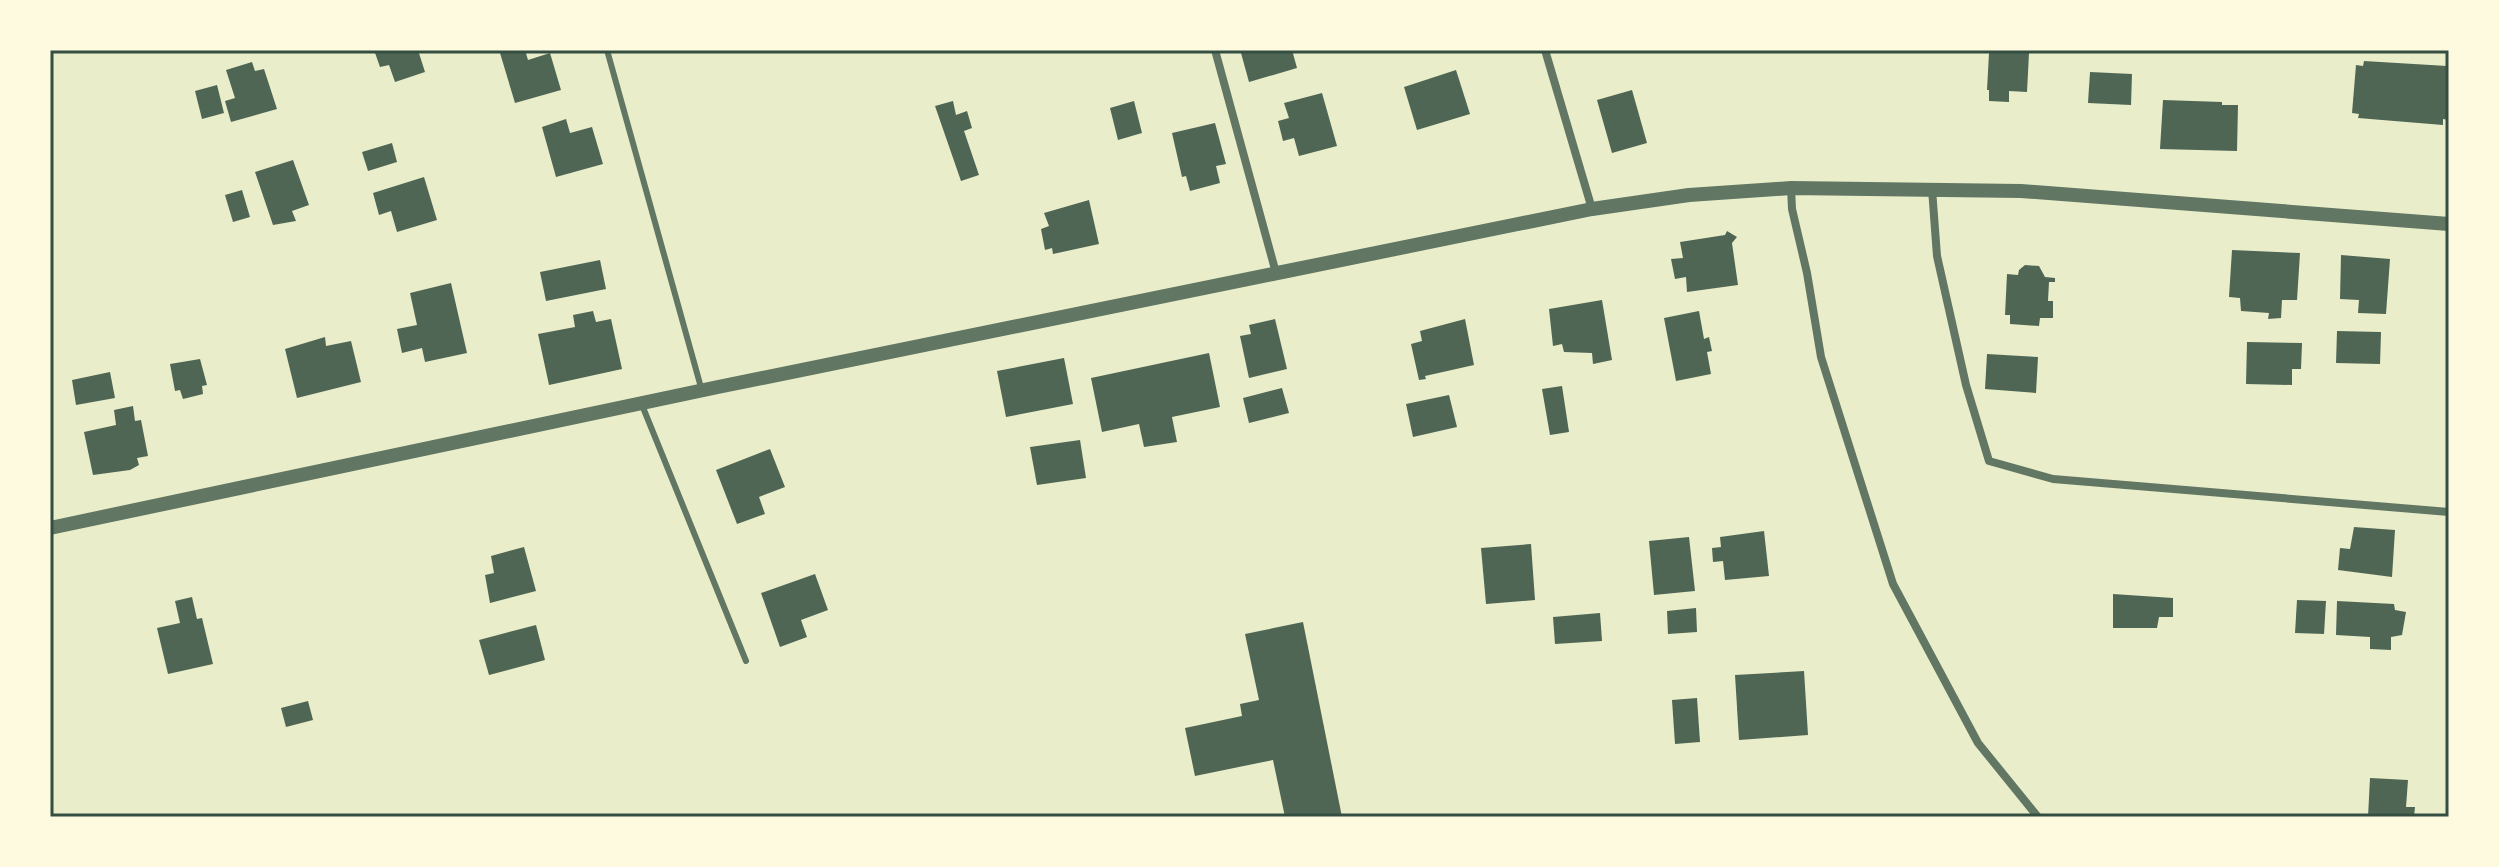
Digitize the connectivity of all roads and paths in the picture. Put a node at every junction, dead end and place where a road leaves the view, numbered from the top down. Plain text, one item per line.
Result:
1 (607, 50) edge
2 (1215, 50) edge
3 (1545, 50) edge
4 (1791, 188) junction
5 (1932, 189) junction
6 (1592, 209) junction
7 (2449, 224) edge
8 (1276, 273) junction
9 (702, 391) junction
10 (641, 403) junction
11 (2449, 512) edge
12 (50, 528) edge
13 (746, 661) dead end
14 (2038, 817) edge

1 - 9 lane
2 - 8 street
3 - 6 street
4 - 5 street
4 - 6 street
4 - 14 street
5 - 7 street
5 - 11 street
6 - 8 street
8 - 9 street
9 - 10 street
10 - 12 street
10 - 13 lane

